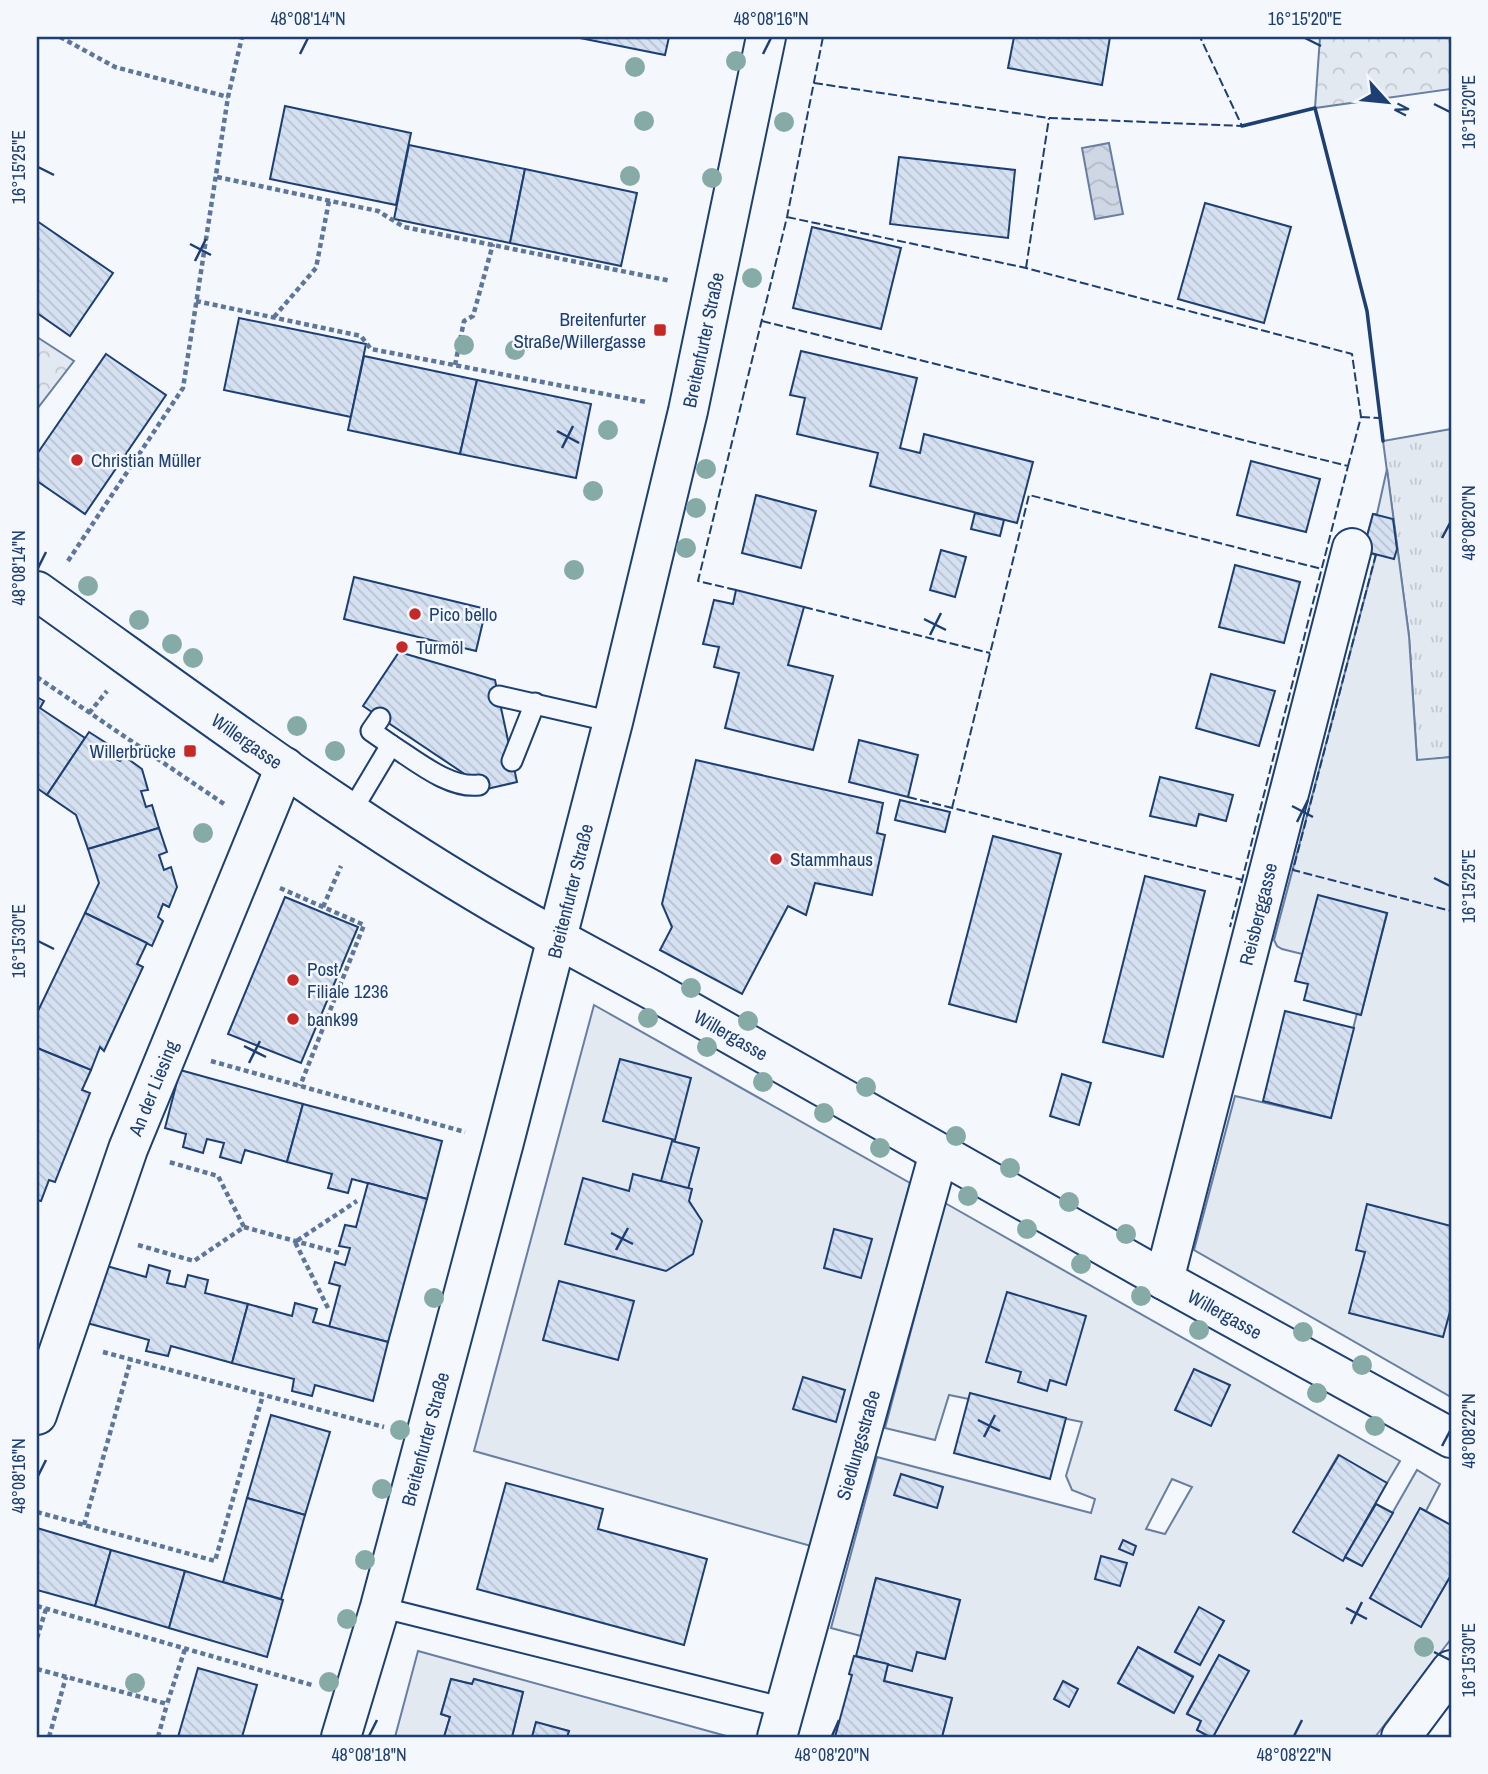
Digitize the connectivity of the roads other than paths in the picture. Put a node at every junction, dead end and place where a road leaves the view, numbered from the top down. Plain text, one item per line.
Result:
1 (766, 37) edge
2 (1352, 548) dead end
3 (41, 594) edge
4 (499, 696) dead end
5 (535, 703) junction
6 (380, 718) dead end
7 (613, 722) junction
8 (391, 745) junction
9 (512, 761) dead end
10 (285, 767) junction
11 (479, 785) dead end
12 (351, 812) junction
13 (558, 939) junction
14 (939, 1153) junction
15 (1164, 1280) junction
16 (37, 1415) edge
17 (1451, 1438) edge
18 (380, 1607) junction
19 (1451, 1670) edge
20 (781, 1723) edge
21 (341, 1737) edge
22 (1401, 1737) edge

1 - 7 street, Breitenfurter Straße
2 - 15 street, Reisberggasse
3 - 10 street, Willergasse
4 - 5 lane
5 - 7 lane
5 - 9 lane
6 - 8 lane
7 - 13 street, Breitenfurter Straße
8 - 11 lane
8 - 12 lane
10 - 12 street, Willergasse
10 - 16 street, An der Liesing
12 - 13 street, Willergasse
13 - 14 street, Willergasse
13 - 18 street, Breitenfurter Straße
14 - 15 street, Willergasse
14 - 20 street, Siedlungsstraße
15 - 17 street, Willergasse
18 - 20 lane
18 - 21 street, Breitenfurter Straße
19 - 22 street

